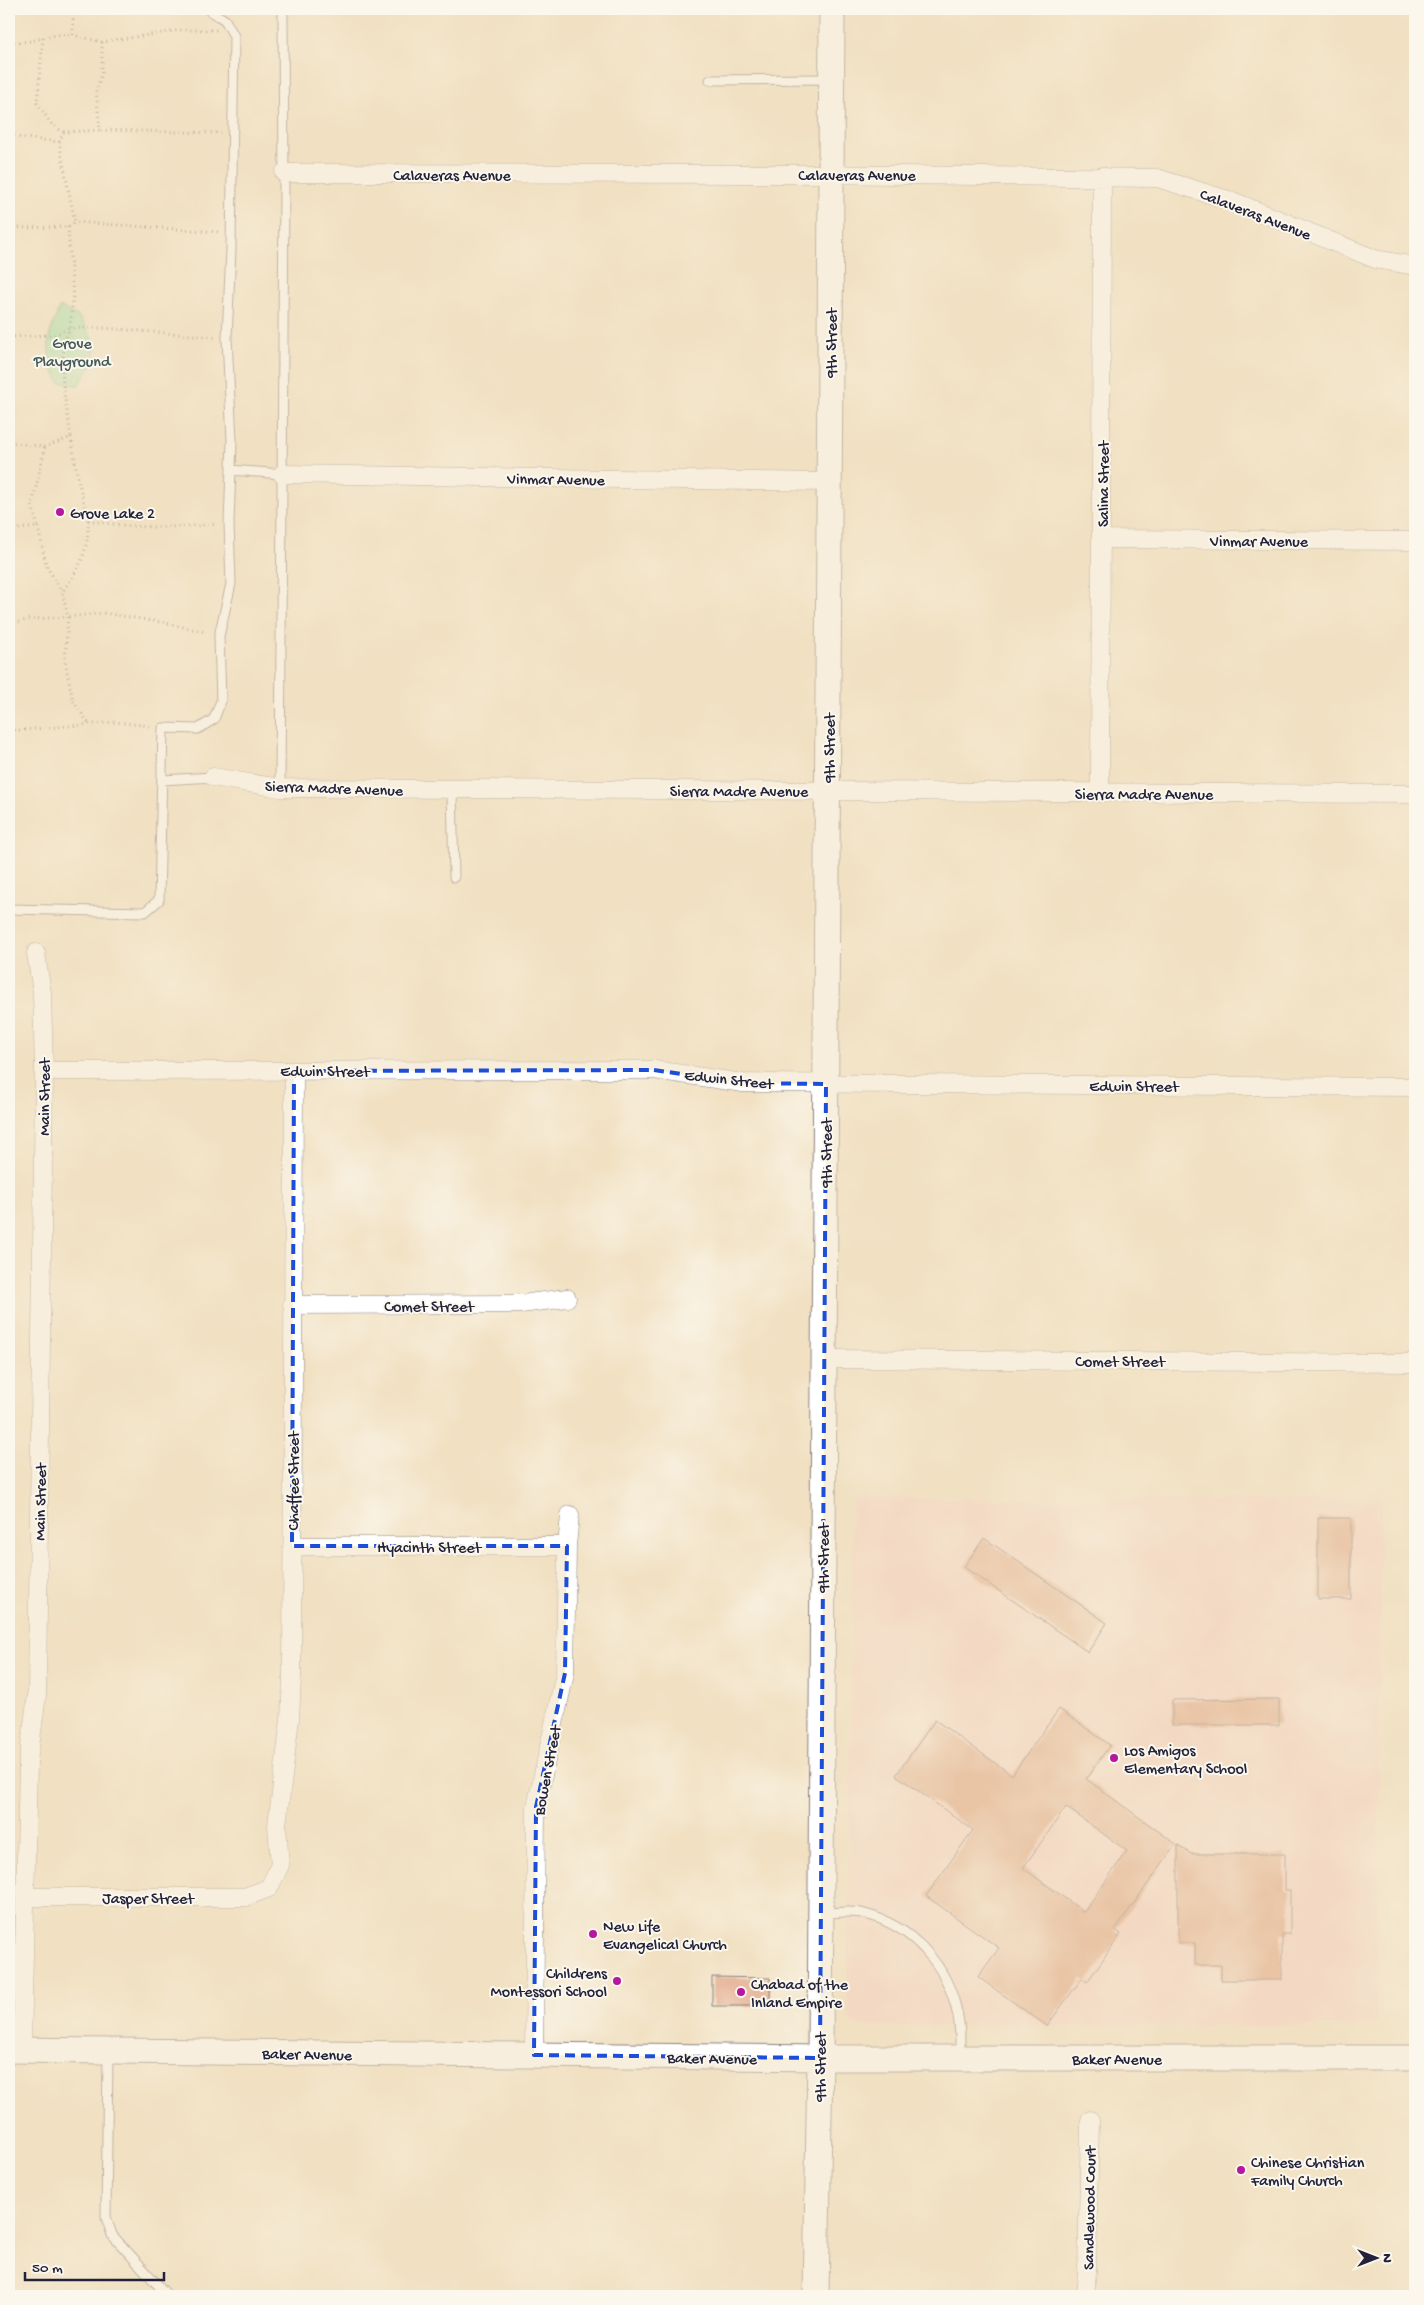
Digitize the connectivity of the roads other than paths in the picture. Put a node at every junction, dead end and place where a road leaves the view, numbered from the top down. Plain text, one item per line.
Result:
1 (207, 9) edge
2 (832, 9) edge
3 (283, 14) dead end
4 (832, 79) junction
5 (710, 80) dead end
6 (284, 174) junction
7 (831, 174) junction
8 (1102, 176) junction
9 (1415, 266) edge
10 (231, 470) junction
11 (282, 474) junction
12 (829, 482) junction
13 (1102, 539) junction
14 (1415, 541) edge
15 (213, 777) joint
16 (162, 780) junction
17 (280, 788) junction
18 (452, 789) junction
19 (827, 791) junction
20 (1100, 793) junction
21 (1415, 794) edge
22 (454, 877) dead end
23 (9, 910) edge
24 (36, 953) dead end
25 (44, 1070) junction
26 (294, 1070) junction
27 (826, 1084) junction
28 (1415, 1086) edge
29 (567, 1298) dead end
30 (292, 1306) junction
31 (824, 1359) junction
32 (1415, 1363) edge
33 (570, 1516) dead end
34 (292, 1546) junction
35 (567, 1546) junction
36 (269, 1888) joint
37 (24, 1897) junction
38 (820, 1913) junction
39 (16, 2050) edge
40 (108, 2051) junction
41 (534, 2055) junction
42 (820, 2058) junction
43 (960, 2058) junction
44 (1415, 2058) edge
45 (1090, 2120) dead end
46 (168, 2296) edge
47 (816, 2296) edge
48 (1085, 2296) edge

1 - 10 lane
2 - 4 street, 9th Street
3 - 6 lane
4 - 5 lane
4 - 7 street, 9th Street
6 - 7 street, Calaveras Avenue
6 - 11 lane
7 - 8 street, Calaveras Avenue
7 - 12 street, 9th Street
8 - 9 street, Calaveras Avenue
8 - 13 street, Salina Street
10 - 11 lane
10 - 16 lane
11 - 12 street, Vinmar Avenue
11 - 17 lane
12 - 19 street, 9th Street
13 - 14 street, Vinmar Avenue
13 - 20 street, Salina Street
15 - 16 lane
15 - 17 street, Sierra Madre Avenue
16 - 23 lane
17 - 18 street, Sierra Madre Avenue
18 - 19 street, Sierra Madre Avenue
18 - 22 lane
19 - 20 street, Sierra Madre Avenue
19 - 27 street, 9th Street
20 - 21 street, Sierra Madre Avenue
24 - 25 street, Main Street
25 - 26 street, Edwin Street
25 - 37 street, Main Street
26 - 27 street, Edwin Street
26 - 30 street, Chaffee Street
27 - 28 street, Edwin Street
27 - 31 street, 9th Street
29 - 30 street, Comet Street
30 - 34 street, Chaffee Street
31 - 32 street, Comet Street
31 - 38 street, 9th Street
33 - 35 street, Bowen Street
34 - 35 street, Hyacinth Street
34 - 36 street, Chaffee Street
35 - 41 street, Bowen Street
36 - 37 street, Jasper Street
37 - 39 street, Main Street
38 - 42 street, 9th Street
38 - 43 lane
39 - 40 street, Baker Avenue
40 - 41 street, Baker Avenue
40 - 46 lane
41 - 42 street, Baker Avenue
42 - 43 street, Baker Avenue
42 - 47 street, 9th Street
43 - 44 street, Baker Avenue
45 - 48 street, Sandlewood Court

